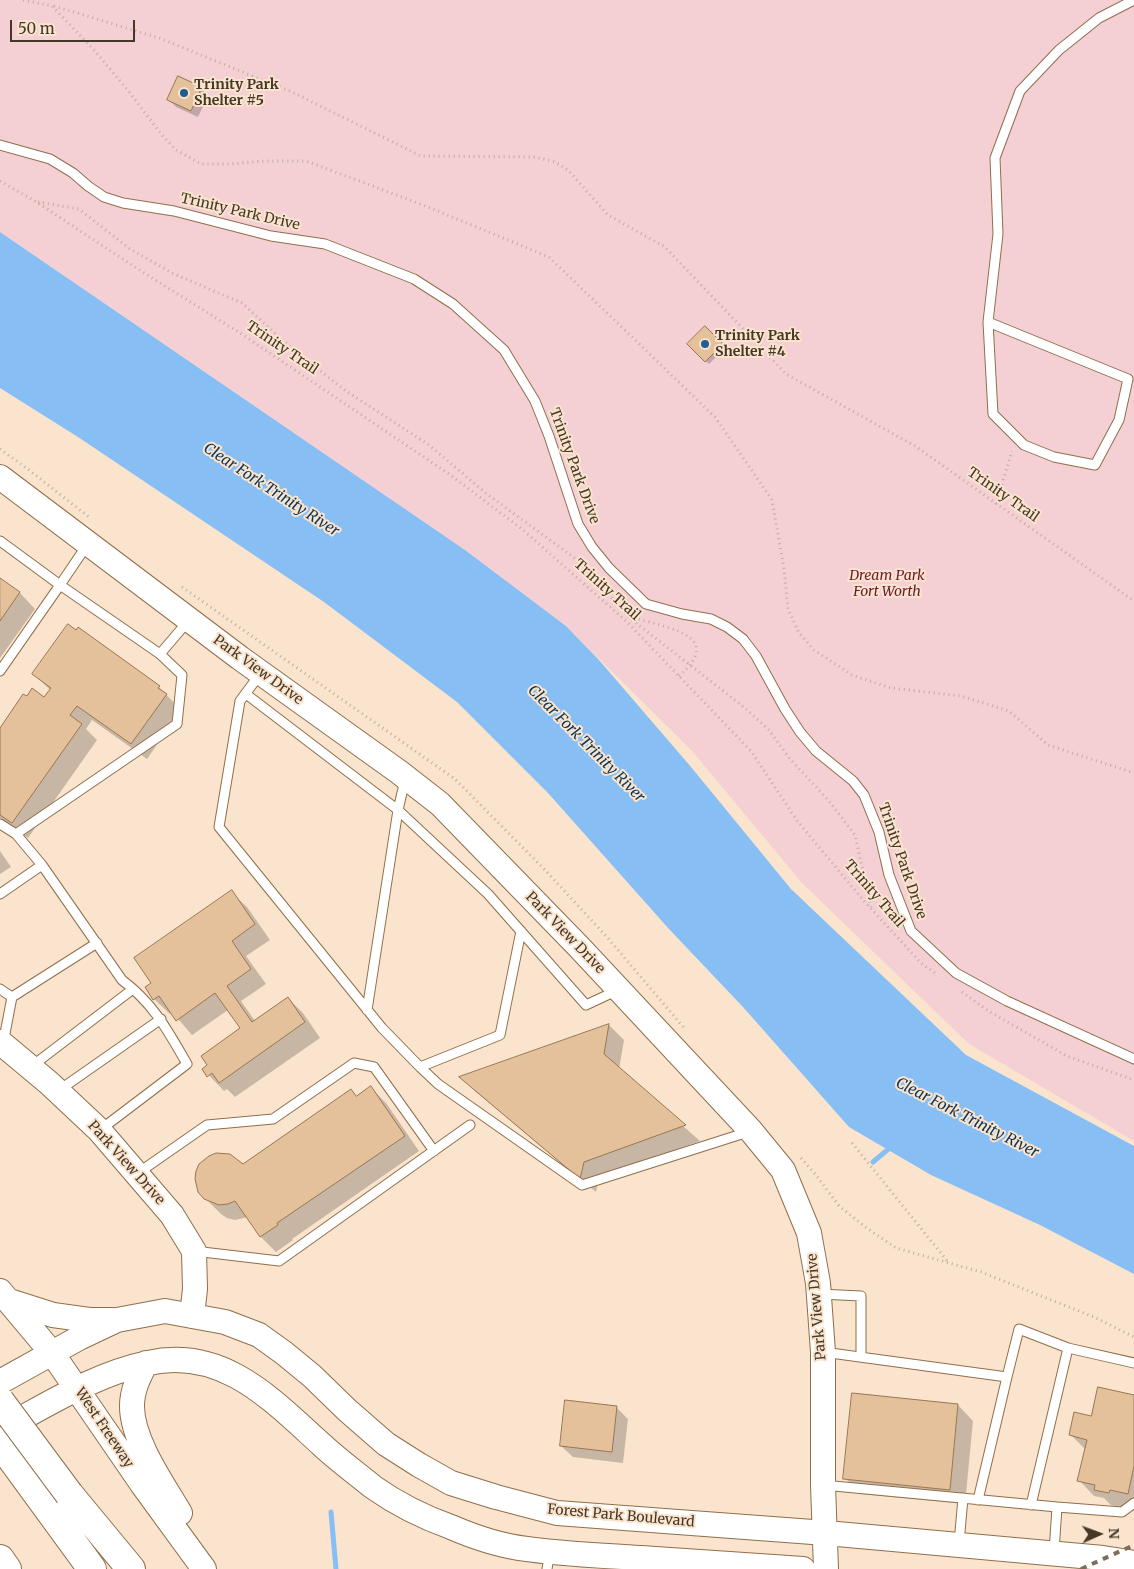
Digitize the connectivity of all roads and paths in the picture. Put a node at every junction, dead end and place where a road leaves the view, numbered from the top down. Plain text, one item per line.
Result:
1 (23, 0) edge
2 (1134, 0) edge
3 (52, 6) junction
4 (0, 145) edge
5 (0, 181) edge
6 (35, 201) junction
7 (988, 322) junction
8 (1010, 431) junction
9 (0, 449) edge
10 (0, 477) edge
11 (996, 504) junction
12 (92, 533) junction
13 (0, 541) edge
14 (178, 584) dead end
15 (60, 585) junction
16 (1134, 602) edge
17 (189, 619) junction
18 (631, 619) junction
19 (639, 619) dead end
20 (627, 622) junction
21 (160, 654) junction
22 (691, 666) junction
23 (0, 671) edge
24 (261, 672) junction
25 (678, 677) junction
26 (246, 694) junction
27 (1134, 773) edge
28 (406, 777) junction
29 (398, 810) junction
30 (0, 824) edge
31 (16, 834) junction
32 (42, 864) junction
33 (0, 894) edge
34 (872, 910) junction
35 (521, 931) junction
36 (97, 943) junction
37 (944, 979) dead end
38 (0, 988) edge
39 (134, 989) junction
40 (619, 990) junction
41 (959, 990) dead end
42 (12, 997) junction
43 (367, 1010) junction
44 (161, 1019) junction
45 (688, 1032) dead end
46 (1, 1043) edge
47 (1134, 1059) edge
48 (31, 1067) junction
49 (420, 1067) junction
50 (1134, 1079) edge
51 (58, 1091) junction
52 (470, 1125) dead end
53 (99, 1130) junction
54 (751, 1131) junction
55 (852, 1143) dead end
56 (434, 1151) junction
57 (798, 1156) dead end
58 (138, 1174) junction
59 (194, 1251) junction
60 (949, 1263) junction
61 (819, 1294) junction
62 (5, 1296) edge
63 (192, 1316) junction
64 (117, 1320) junction
65 (1134, 1337) edge
66 (1068, 1348) junction
67 (823, 1352) junction
68 (52, 1353) junction
69 (861, 1357) junction
70 (146, 1363) junction
71 (1134, 1363) edge
72 (1007, 1377) junction
73 (0, 1382) edge
74 (78, 1389) junction
75 (0, 1401) edge
76 (0, 1430) edge
77 (0, 1443) edge
78 (823, 1485) junction
79 (963, 1498) junction
80 (978, 1500) junction
81 (59, 1502) junction
82 (1134, 1503) edge
83 (1031, 1505) junction
84 (1057, 1507) junction
85 (557, 1513) junction
86 (826, 1533) junction
87 (959, 1546) junction
88 (1054, 1555) junction
89 (0, 1559) edge
90 (548, 1560) edge
91 (1134, 1563) edge
92 (7, 1569) edge
93 (92, 1569) edge
94 (131, 1569) edge
95 (204, 1569) edge
96 (212, 1569) edge
97 (803, 1569) edge
98 (826, 1569) edge

1 - 3 path, Trinity Trail
2 - 7 lane
3 - 11 path, Trinity Trail
3 - 27 path
4 - 47 lane, Trinity Park Drive
5 - 6 path, Trinity Trail
6 - 18 path
6 - 20 path, Trinity Trail
7 - 8 lane
7 - 8 lane
8 - 11 path
9 - 12 path
10 - 12 main road, Park View Drive
11 - 16 path, Trinity Trail
12 - 15 lane
12 - 17 main road, Park View Drive
13 - 15 lane
14 - 45 path
15 - 21 lane
15 - 23 lane
17 - 21 lane
17 - 24 main road, Park View Drive
18 - 20 path
18 - 22 path
19 - 22 path
20 - 25 path, Trinity Trail
21 - 31 lane
22 - 25 path
22 - 34 path
24 - 26 lane
24 - 28 main road, Park View Drive
25 - 34 path, Trinity Trail
26 - 29 lane
26 - 43 lane
28 - 29 lane
28 - 40 main road, Park View Drive
29 - 35 lane
29 - 43 lane
30 - 31 lane
31 - 32 lane
32 - 33 lane
32 - 36 lane
34 - 37 path, Trinity Trail
35 - 40 lane
35 - 49 lane
36 - 39 lane
36 - 42 lane
38 - 42 lane
39 - 44 lane
39 - 48 lane
40 - 54 main road, Park View Drive
41 - 50 path
42 - 46 lane
43 - 49 lane
44 - 51 lane
44 - 53 lane
46 - 48 main road, Park View Drive
48 - 51 main road, Park View Drive
49 - 54 lane
51 - 53 main road, Park View Drive
52 - 56 lane
53 - 58 main road, Park View Drive
54 - 61 main road, Park View Drive
55 - 60 path
56 - 58 lane
56 - 59 lane
57 - 60 path
58 - 59 main road, Park View Drive
59 - 63 main road, Park View Drive
60 - 65 path
61 - 67 main road, Park View Drive
61 - 69 lane
62 - 64 main road
62 - 68 main road, West Freeway
63 - 64 main road, Forest Park Boulevard
63 - 85 main road, Forest Park Boulevard
64 - 68 main road, Forest Park Boulevard
66 - 71 lane
66 - 72 lane
66 - 83 lane
67 - 69 lane
67 - 78 main road, Park View Drive
68 - 73 main road, Forest Park Boulevard
68 - 74 main road, West Freeway
69 - 72 lane
70 - 74 main road
70 - 90 main road
70 - 96 main road
72 - 80 lane
74 - 76 main road
74 - 95 main road, West Freeway
75 - 81 highway, bridge
77 - 81 highway
78 - 79 lane
78 - 86 main road, Park View Drive
79 - 80 lane
79 - 87 lane
80 - 83 lane
81 - 93 highway
81 - 94 highway
82 - 84 lane
83 - 84 lane
84 - 88 lane
85 - 86 main road, Forest Park Boulevard
85 - 90 main road
86 - 87 main road, Forest Park Boulevard
86 - 98 main road, Park View Drive
87 - 88 main road, Forest Park Boulevard
88 - 91 main road, Forest Park Boulevard
89 - 92 highway
90 - 97 main road

